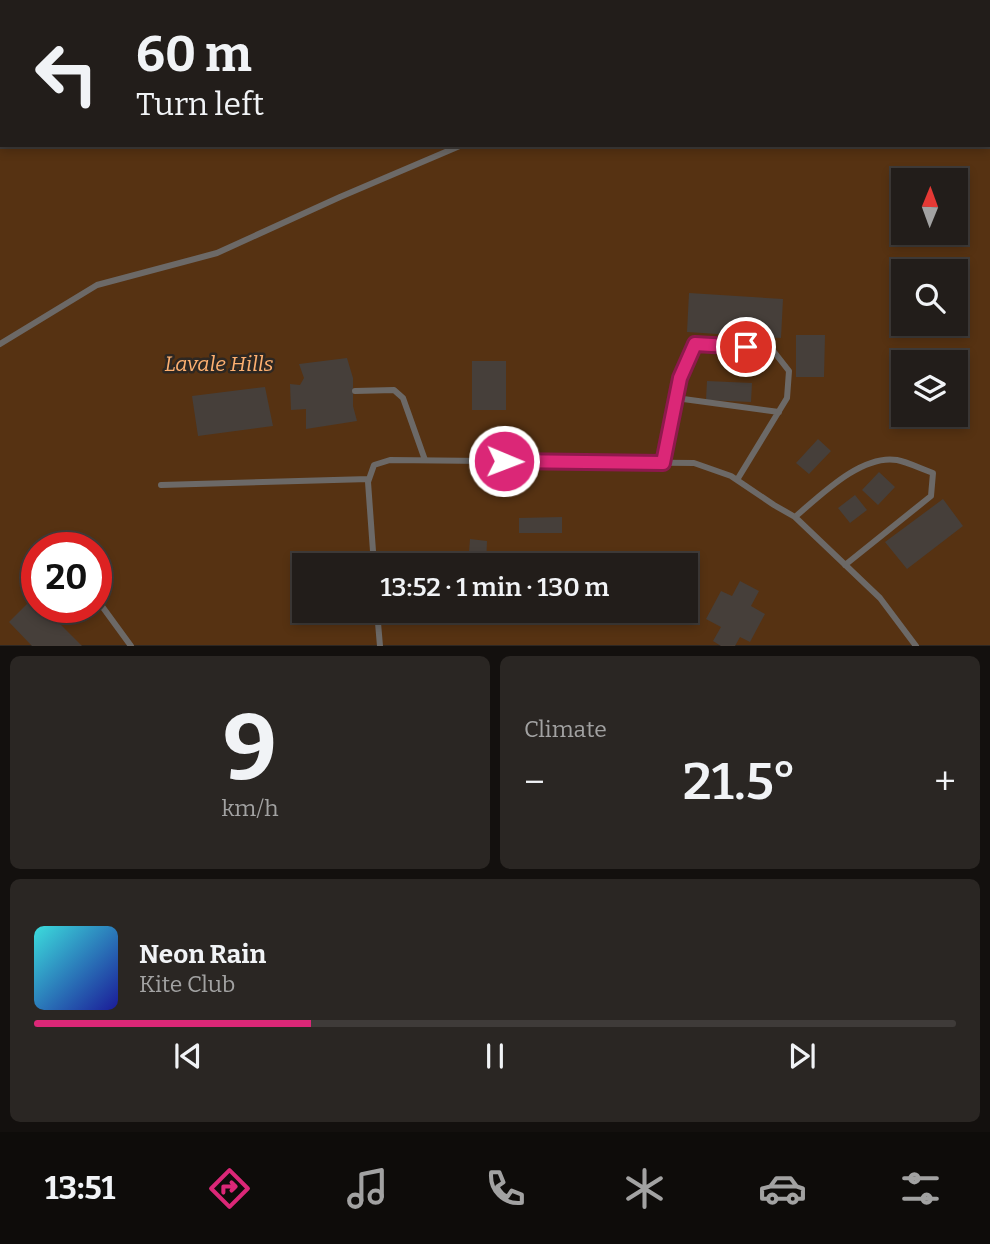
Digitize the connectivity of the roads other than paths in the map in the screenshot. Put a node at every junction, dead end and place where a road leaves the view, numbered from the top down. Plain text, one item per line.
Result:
1 (457, 147) edge
2 (0, 344) edge
3 (355, 391) dead end
4 (676, 398) junction
5 (779, 412) junction
6 (425, 460) junction
7 (663, 463) junction
8 (369, 479) junction
9 (737, 480) junction
10 (161, 485) dead end
11 (795, 517) junction
12 (373, 553) edge
13 (845, 565) junction
14 (112, 620) edge
15 (378, 623) edge
16 (131, 646) edge
17 (380, 646) edge
18 (916, 646) edge

1 - 2 lane
3 - 6 lane
4 - 5 lane
4 - 5 lane
4 - 7 lane
5 - 9 lane
6 - 7 lane
6 - 8 lane
7 - 9 lane
8 - 10 lane
8 - 12 lane
9 - 11 lane
11 - 13 lane
11 - 13 lane
13 - 18 lane
14 - 16 lane
15 - 17 lane

